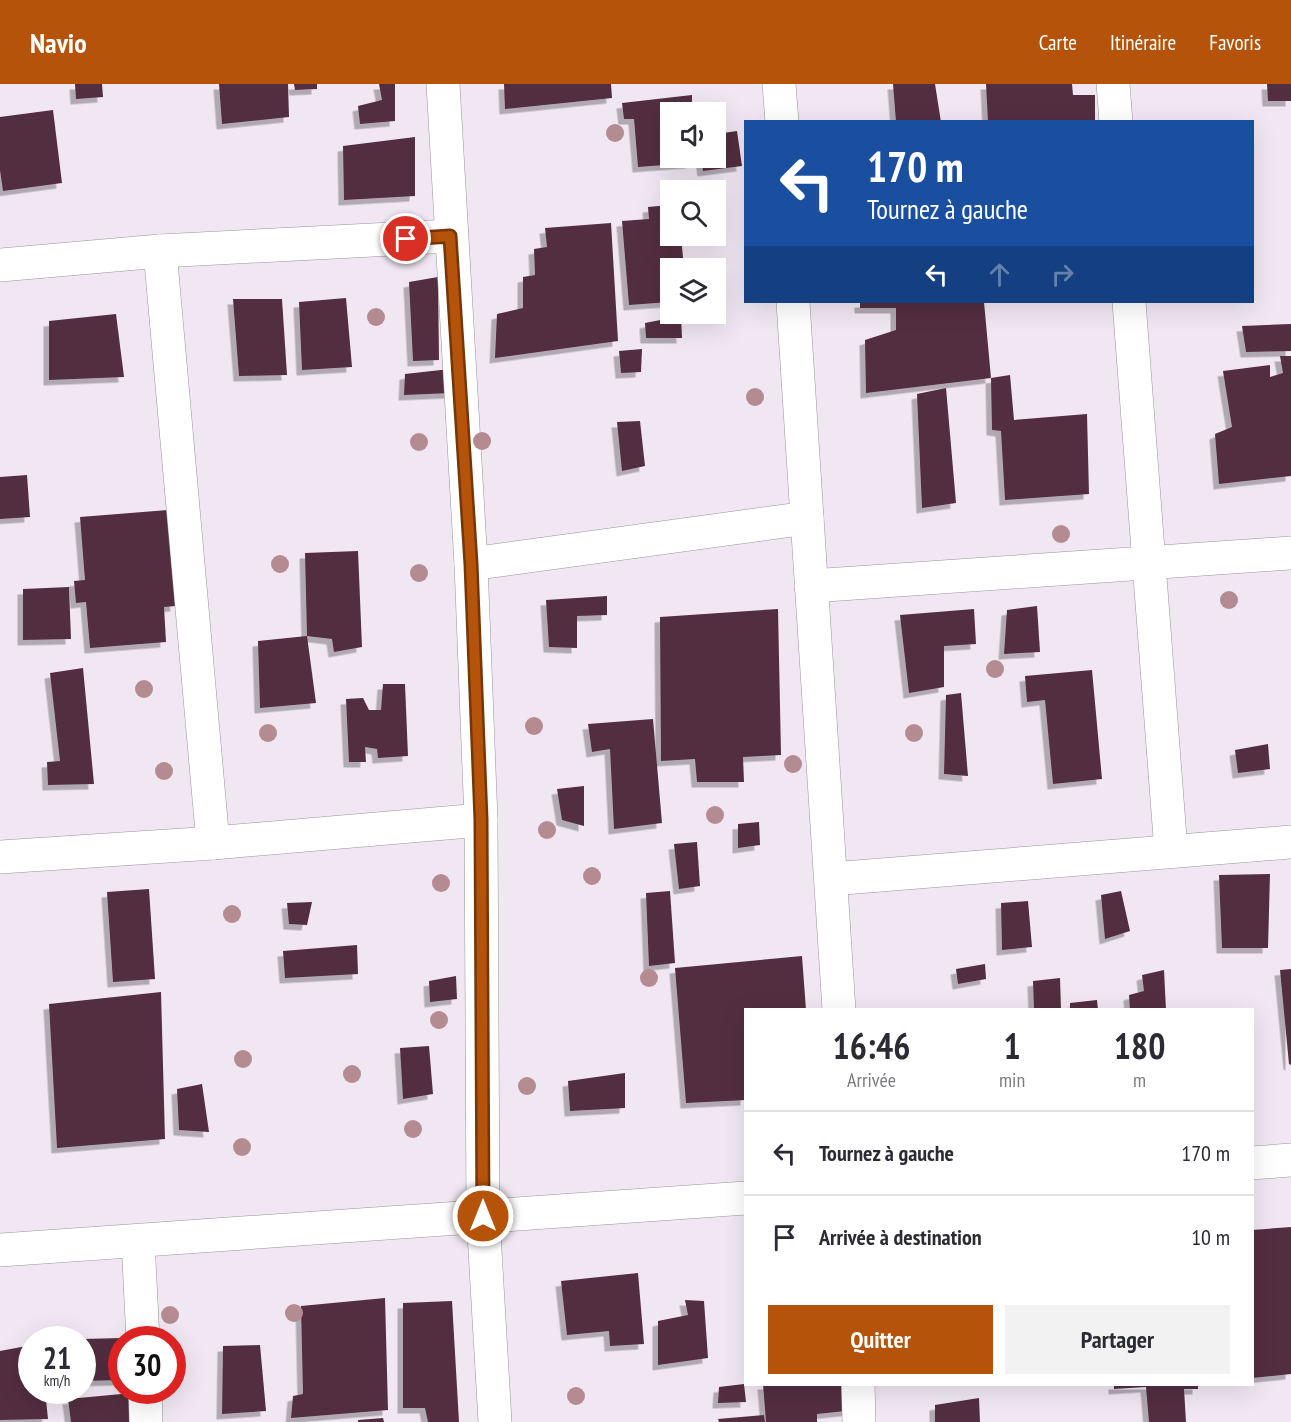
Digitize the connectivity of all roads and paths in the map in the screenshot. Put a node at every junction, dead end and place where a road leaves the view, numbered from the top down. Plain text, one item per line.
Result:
1 (442, 84) edge
2 (779, 84) edge
3 (1113, 84) edge
4 (782, 120) edge
5 (1116, 120) edge
6 (450, 236) junction
7 (160, 251) junction
8 (0, 265) edge
9 (793, 303) edge
10 (1129, 303) edge
11 (807, 518) junction
12 (1291, 554) edge
13 (1148, 562) junction
14 (471, 564) junction
15 (811, 586) junction
16 (481, 820) junction
17 (1291, 842) edge
18 (213, 843) junction
19 (1171, 851) junction
20 (0, 858) edge
21 (831, 879) junction
22 (839, 1008) edge
23 (1291, 1160) edge
24 (1254, 1163) edge
25 (744, 1198) edge
26 (483, 1216) junction
27 (138, 1240) junction
28 (0, 1250) edge
29 (141, 1326) edge
30 (858, 1386) edge
31 (145, 1404) edge
32 (146, 1422) edge
33 (495, 1422) edge
34 (859, 1422) edge

1 - 6 street
2 - 4 street
3 - 5 street
6 - 7 street
6 - 14 street
7 - 8 street
7 - 18 street
9 - 11 street
10 - 13 street
11 - 14 street
11 - 15 street
12 - 13 street
13 - 15 street
13 - 19 street
14 - 16 street
15 - 21 street
16 - 18 street
16 - 26 street
17 - 19 street
18 - 20 street
19 - 21 street
21 - 22 street
23 - 24 street
25 - 26 street
26 - 27 street
26 - 33 street
27 - 28 street
27 - 29 street
30 - 34 street
31 - 32 street

